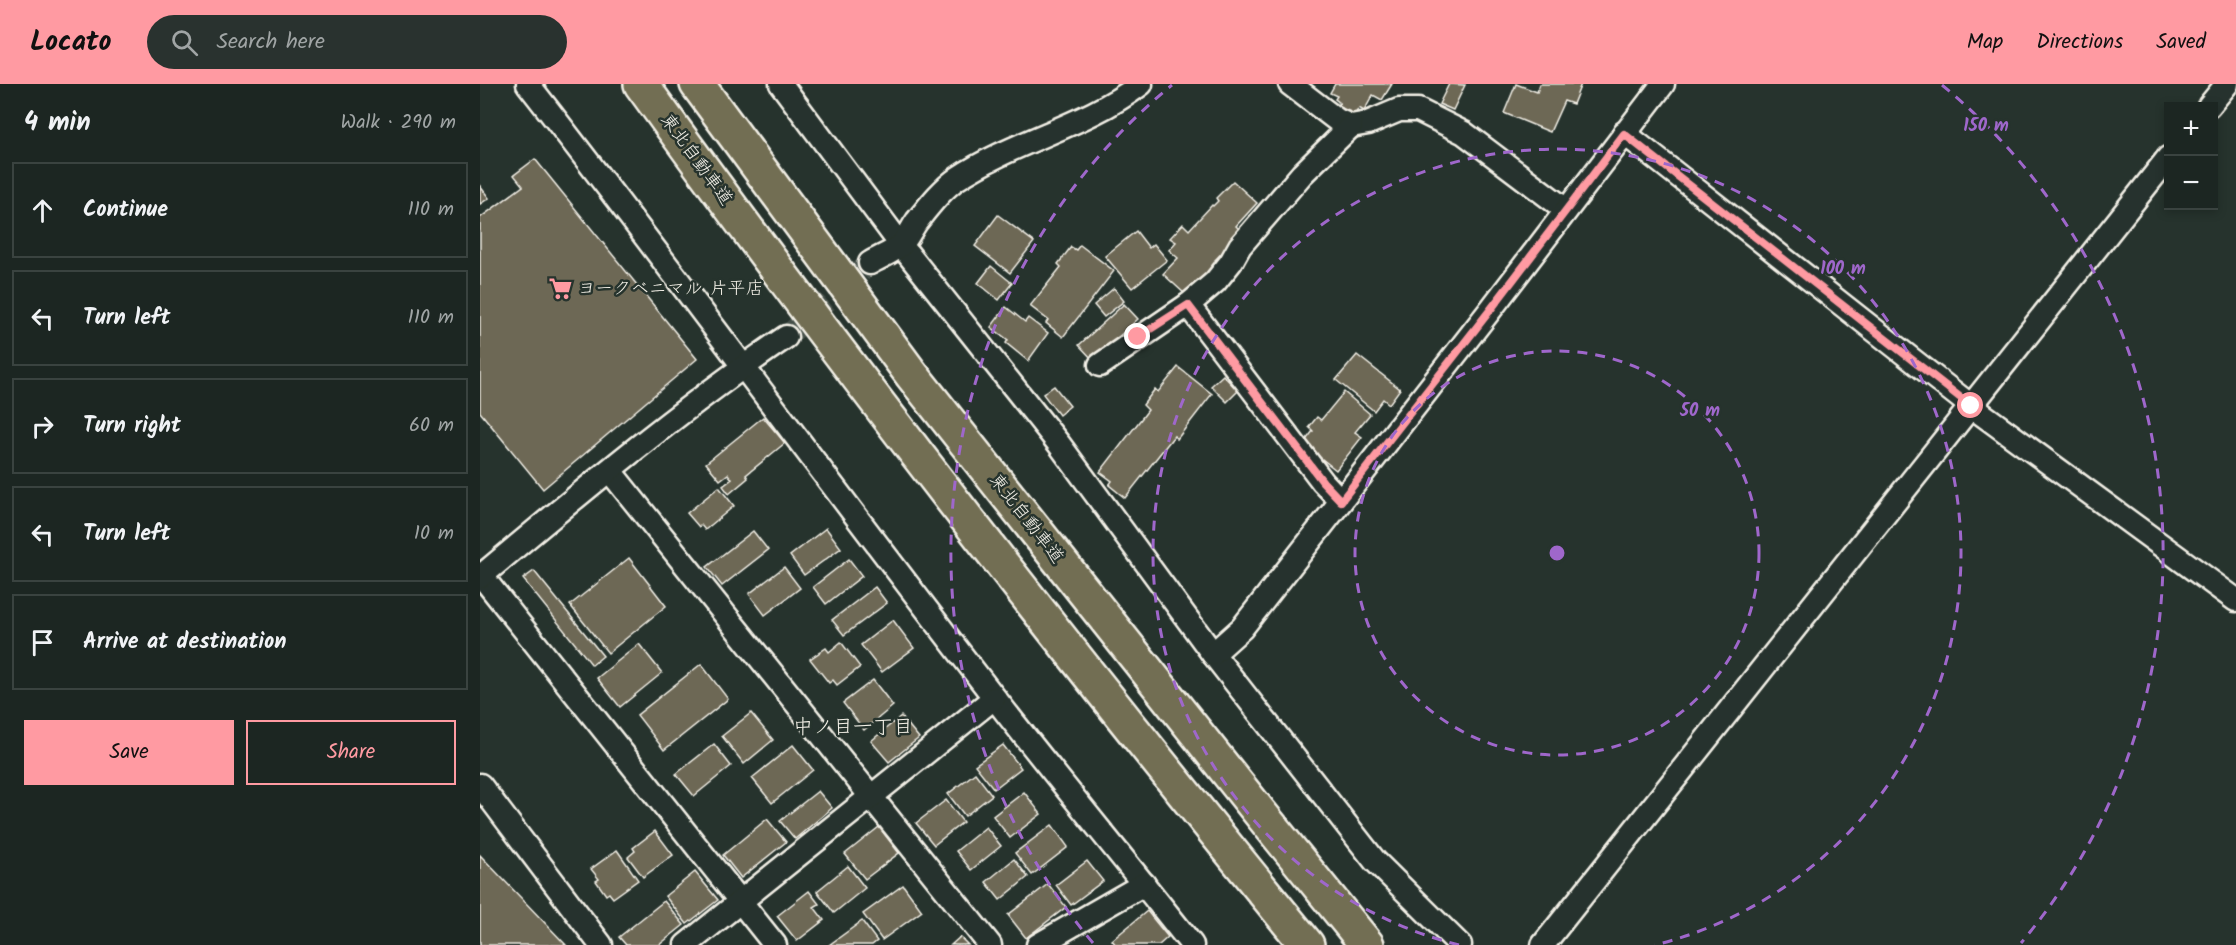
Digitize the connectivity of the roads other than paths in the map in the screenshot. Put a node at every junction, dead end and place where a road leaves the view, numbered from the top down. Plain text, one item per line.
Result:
1 (528, 84) edge
2 (641, 84) edge
3 (697, 84) edge
4 (781, 84) edge
5 (1141, 84) edge
6 (1290, 84) edge
7 (1663, 84) edge
8 (2227, 84) edge
9 (2212, 102) edge
10 (1352, 126) junction
11 (1624, 134) junction
12 (2164, 164) edge
13 (1566, 210) junction
14 (901, 245) junction
15 (870, 263) tunnel mouth
16 (1188, 305) junction
17 (786, 337) tunnel mouth
18 (1100, 365) dead end
19 (744, 366) junction
20 (1971, 406) junction
21 (610, 471) junction
22 (1341, 501) junction
23 (480, 575) edge
24 (2236, 600) edge
25 (1213, 654) junction
26 (994, 698) junction
27 (480, 785) edge
28 (871, 796) junction
29 (1144, 884) junction
30 (740, 901) junction
31 (600, 945) edge
32 (686, 945) edge
33 (775, 945) edge
34 (990, 945) edge
35 (1038, 945) edge
36 (1192, 945) edge
37 (1307, 945) edge
38 (1367, 945) edge
39 (1460, 945) edge
40 (1543, 945) edge

1 - 19 street
2 - 37 highway, 東北自動車道
3 - 38 highway, 東北自動車道
4 - 14 street
5 - 14 street
6 - 10 street
7 - 11 street
8 - 9 street
10 - 13 street
10 - 16 street
11 - 13 street
11 - 20 street
12 - 20 street
13 - 22 street
14 - 15 street
14 - 25 street
16 - 18 street
16 - 22 street
17 - 19 street
19 - 21 street
19 - 26 street
20 - 24 street
20 - 40 street
21 - 23 street
21 - 28 street
22 - 25 street
23 - 30 street
25 - 39 street
26 - 28 street
26 - 29 street
27 - 31 street
28 - 30 street
28 - 34 street
29 - 35 street
29 - 36 street
30 - 32 street
30 - 33 street

